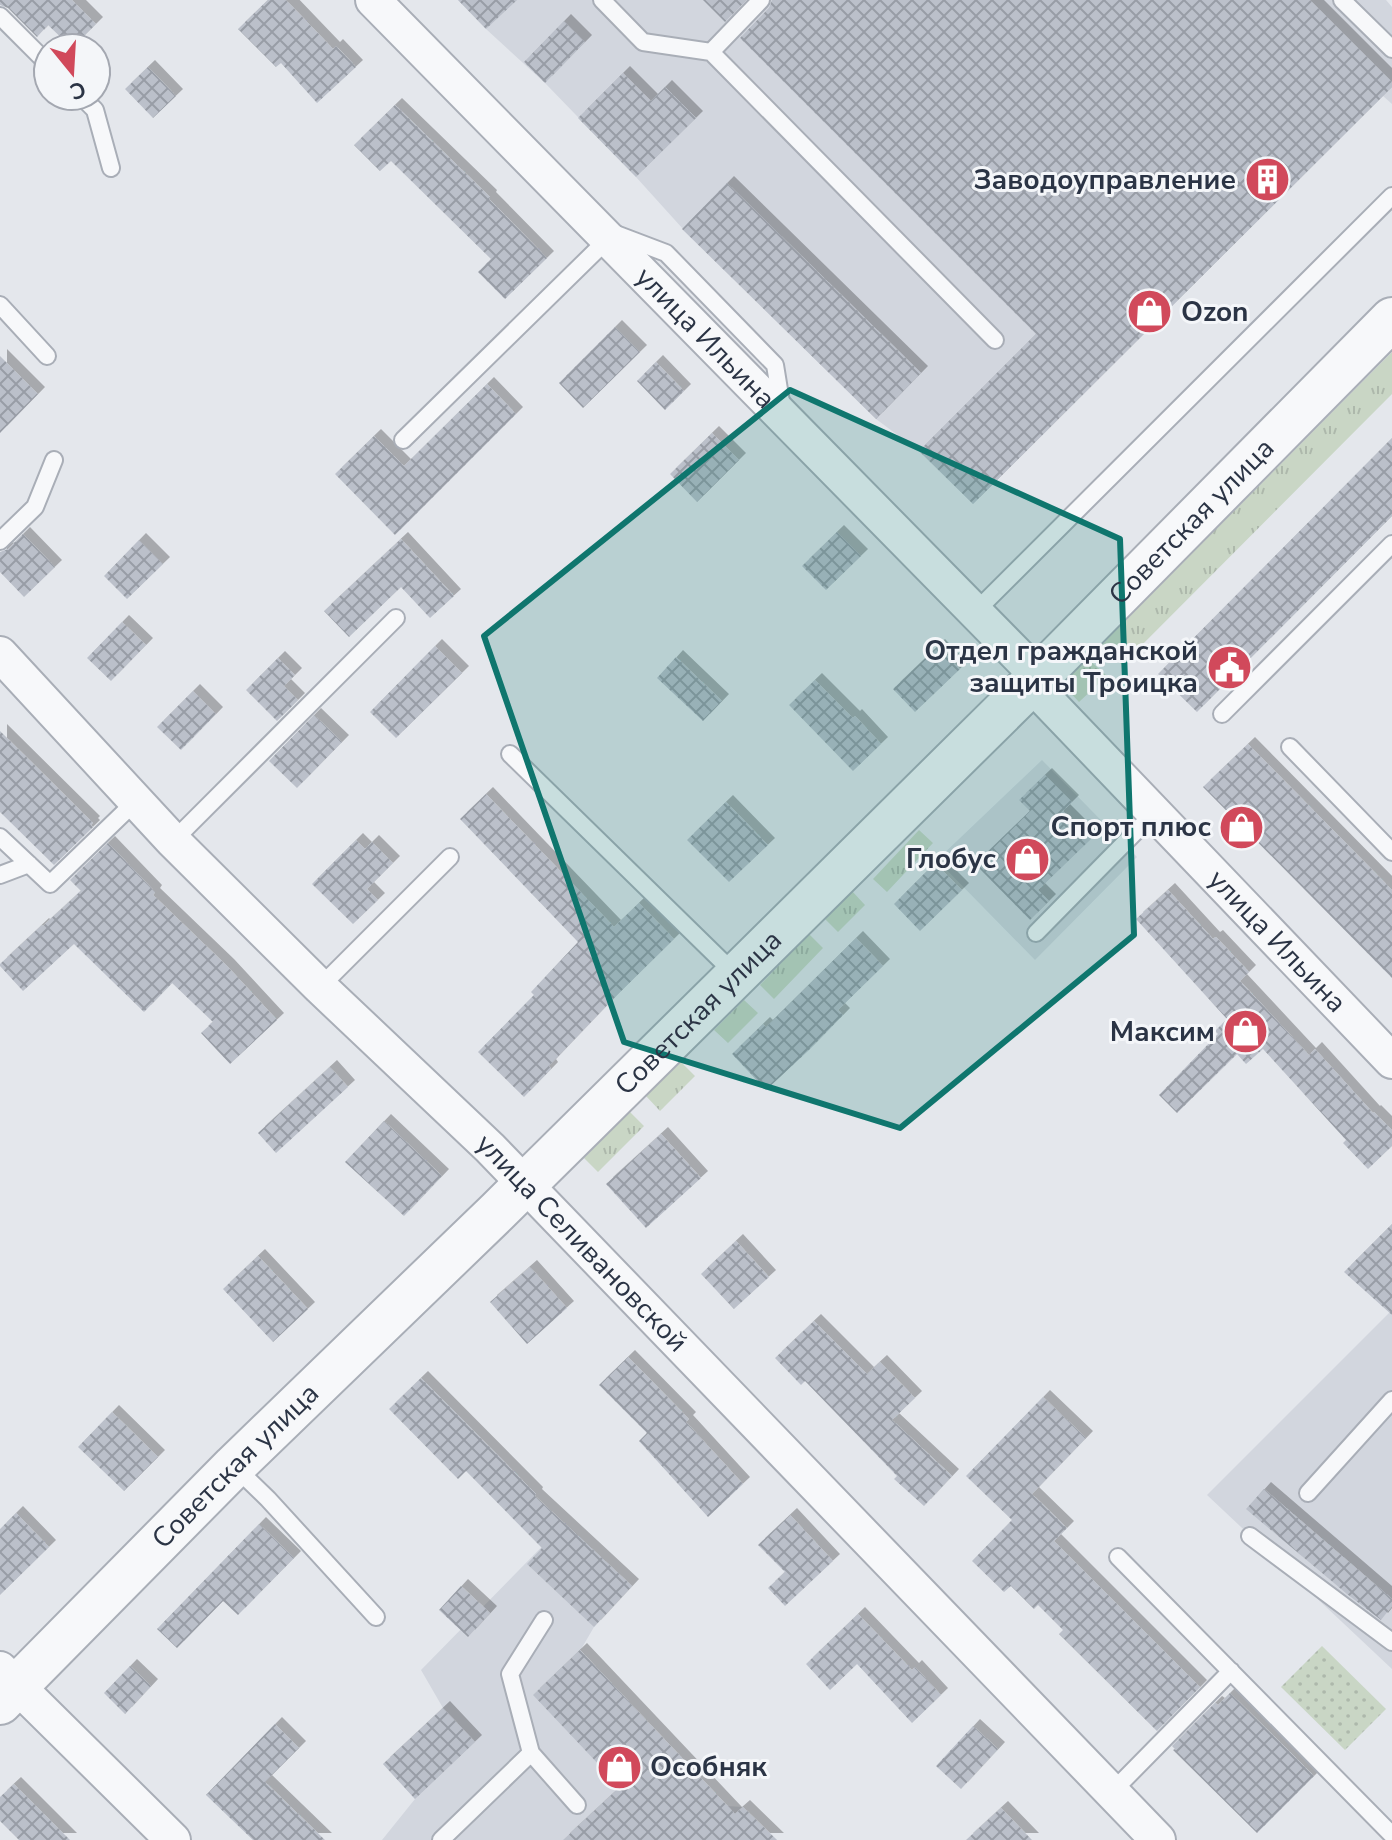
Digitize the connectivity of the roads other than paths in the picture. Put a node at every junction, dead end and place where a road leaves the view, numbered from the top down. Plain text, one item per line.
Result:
1 (373, 0) edge
2 (602, 0) edge
3 (761, 0) edge
4 (1342, 0) edge
5 (0, 16) edge
6 (32, 48) edge
7 (1392, 49) edge
8 (711, 52) junction
9 (96, 112) edge
10 (111, 168) dead end
11 (1392, 196) edge
12 (601, 232) junction
13 (0, 305) edge
14 (1392, 319) edge
15 (995, 340) dead end
16 (47, 356) dead end
17 (403, 440) dead end
18 (54, 460) dead end
19 (0, 541) edge
20 (1392, 544) edge
21 (975, 612) junction
22 (396, 618) dead end
23 (0, 654) edge
24 (1035, 680) junction
25 (1222, 714) dead end
26 (1290, 747) dead end
27 (510, 754) dead end
28 (135, 802) junction
29 (1154, 813) junction
30 (0, 837) edge
31 (173, 841) junction
32 (1392, 852) edge
33 (450, 857) dead end
34 (29, 864) junction
35 (0, 875) edge
36 (1036, 933) dead end
37 (736, 975) junction
38 (320, 987) junction
39 (1392, 1061) edge
40 (524, 1184) junction
41 (1392, 1400) edge
42 (234, 1466) junction
43 (1308, 1493) dead end
44 (1250, 1536) dead end
45 (1118, 1557) dead end
46 (376, 1617) dead end
47 (544, 1620) dead end
48 (1392, 1642) edge
49 (1231, 1671) junction
50 (6, 1685) edge
51 (531, 1753) junction
52 (1111, 1793) junction
53 (577, 1805) dead end
54 (1392, 1835) edge
55 (173, 1840) edge
56 (441, 1840) edge
57 (1158, 1840) edge

1 - 12 street, улица Ильина
2 - 8 lane
3 - 8 lane
4 - 7 lane
5 - 6 lane
8 - 15 lane
9 - 10 lane
11 - 21 lane
12 - 17 lane
12 - 21 street, улица Ильина
13 - 16 lane
14 - 24 street, Советская улица
18 - 19 lane
20 - 25 lane
21 - 24 street, улица Ильина
22 - 31 lane
23 - 28 street, улица Селивановской
24 - 29 street, улица Ильина
24 - 37 street, Советская улица
26 - 32 lane
27 - 37 lane
28 - 31 street, улица Селивановской
28 - 34 lane
29 - 36 lane
29 - 39 street, улица Ильина
30 - 34 lane
31 - 38 street, улица Селивановской
33 - 38 lane
34 - 35 lane
37 - 40 street, Советская улица
38 - 40 street, улица Селивановской
40 - 42 street, Советская улица
40 - 52 street, улица Селивановской
41 - 43 lane
42 - 46 lane
42 - 50 street, Советская улица
44 - 48 lane
45 - 49 lane
47 - 51 lane
49 - 52 lane
49 - 54 lane
50 - 55 street
51 - 53 lane
51 - 56 lane
52 - 57 street, улица Селивановской

